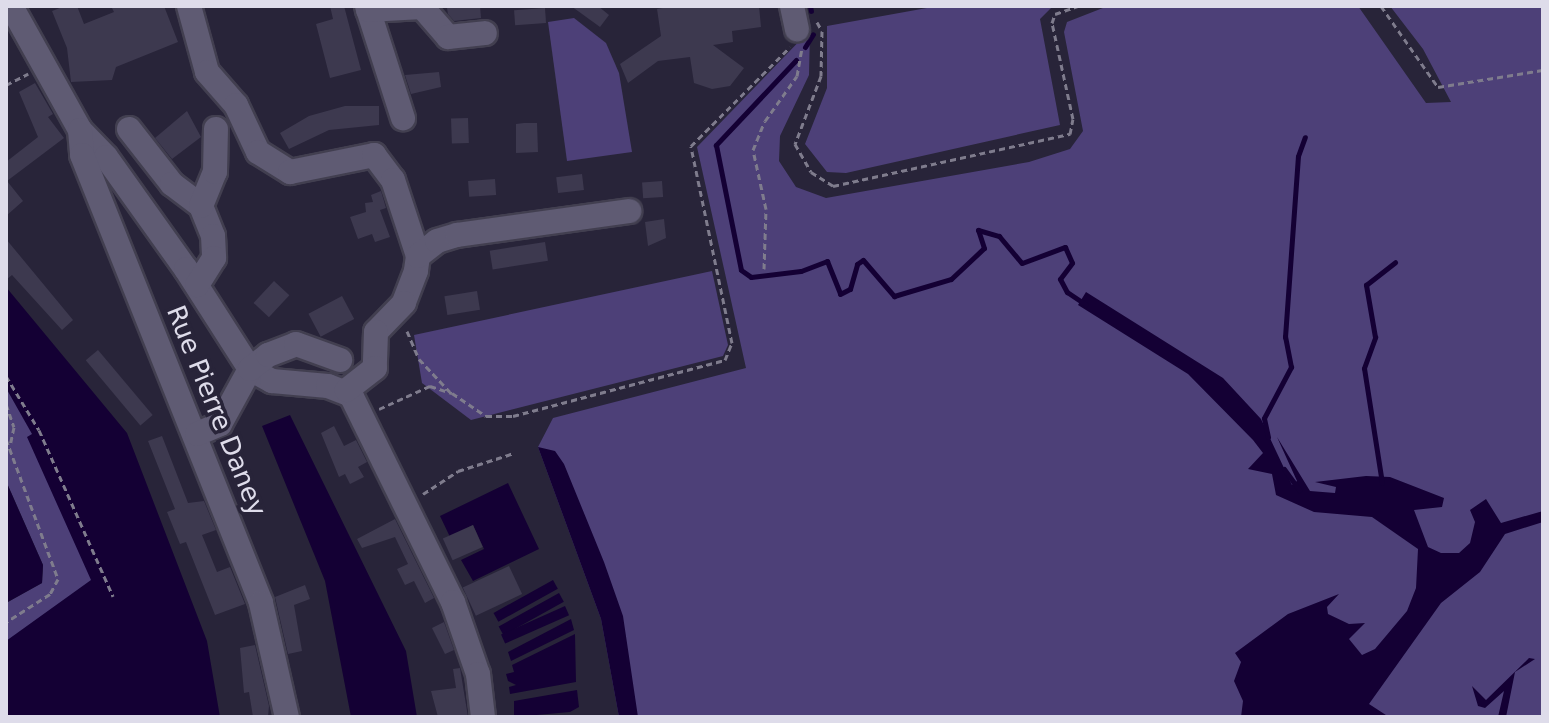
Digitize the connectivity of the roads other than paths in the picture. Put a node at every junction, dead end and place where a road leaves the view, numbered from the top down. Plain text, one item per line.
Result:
1 (11, 6) edge
2 (189, 6) edge
3 (368, 8) edge
4 (485, 33) dead end
5 (403, 118) dead end
6 (129, 129) dead end
7 (216, 129) dead end
8 (80, 130) junction
9 (201, 206) junction
10 (629, 211) dead end
11 (418, 256) junction
12 (197, 285) junction
13 (340, 360) dead end
14 (250, 369) junction
15 (337, 388) junction
16 (197, 434) junction
17 (287, 717) edge
18 (483, 717) edge

1 - 8 street, Rue Pierre Daney
2 - 11 street
3 - 4 street
3 - 5 street
6 - 9 street
7 - 9 street
8 - 12 street, Rue Pierre Daney
8 - 16 street, Rue Pierre Daney
9 - 12 street
10 - 11 street
11 - 15 street
12 - 14 street, Rue Pierre Daney
13 - 14 street
14 - 15 street, Rue Pierre Daney
14 - 16 street
15 - 18 street
16 - 17 street, Rue Pierre Daney

